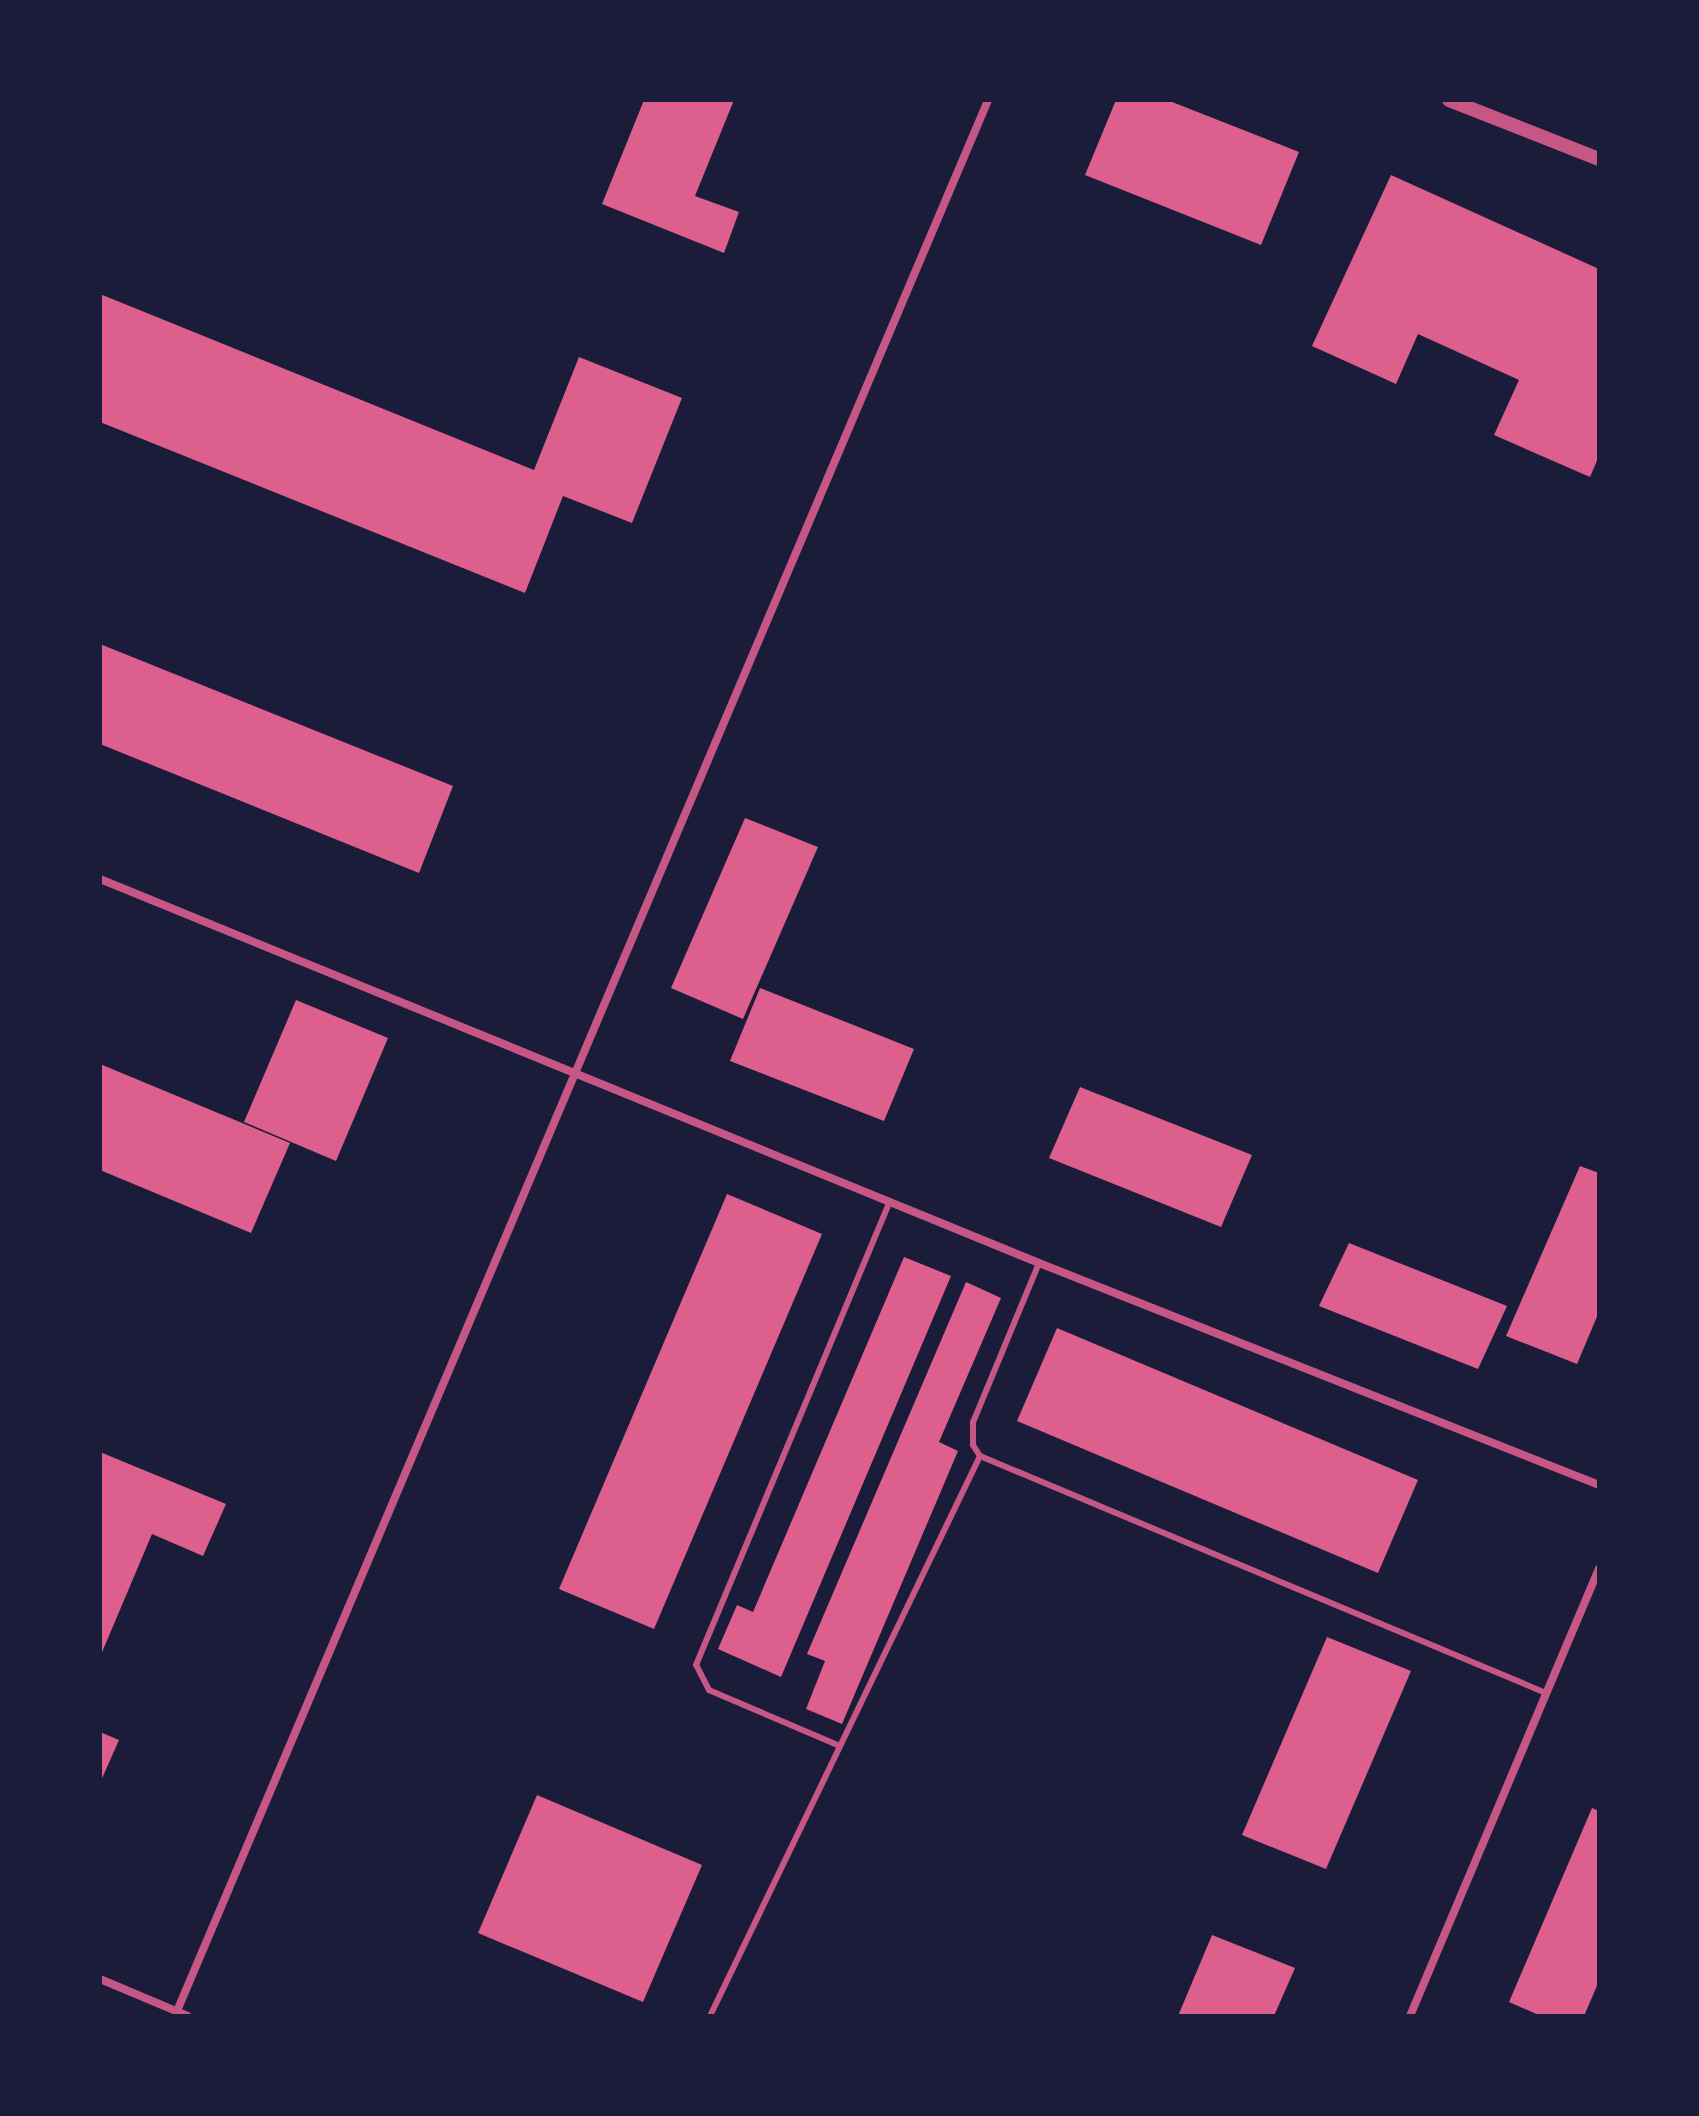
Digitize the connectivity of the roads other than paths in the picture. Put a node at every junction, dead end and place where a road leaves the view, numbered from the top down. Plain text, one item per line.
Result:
1 (988, 100) edge
2 (1449, 100) edge
3 (1599, 159) edge
4 (100, 879) edge
5 (579, 1072) junction
6 (890, 1201) junction
7 (1039, 1263) junction
8 (980, 1456) junction
9 (1599, 1485) edge
10 (1599, 1568) edge
11 (1546, 1693) junction
12 (840, 1746) junction
13 (100, 1979) edge
14 (177, 2011) junction
15 (188, 2016) edge
16 (710, 2016) edge
17 (1410, 2016) edge

1 - 5 street
2 - 3 street
4 - 5 street
5 - 6 street
5 - 14 street
6 - 7 street
6 - 12 lane
7 - 8 lane
7 - 9 street
8 - 11 lane
8 - 12 lane
10 - 11 street
11 - 17 street
12 - 16 lane
13 - 14 street
14 - 15 street

